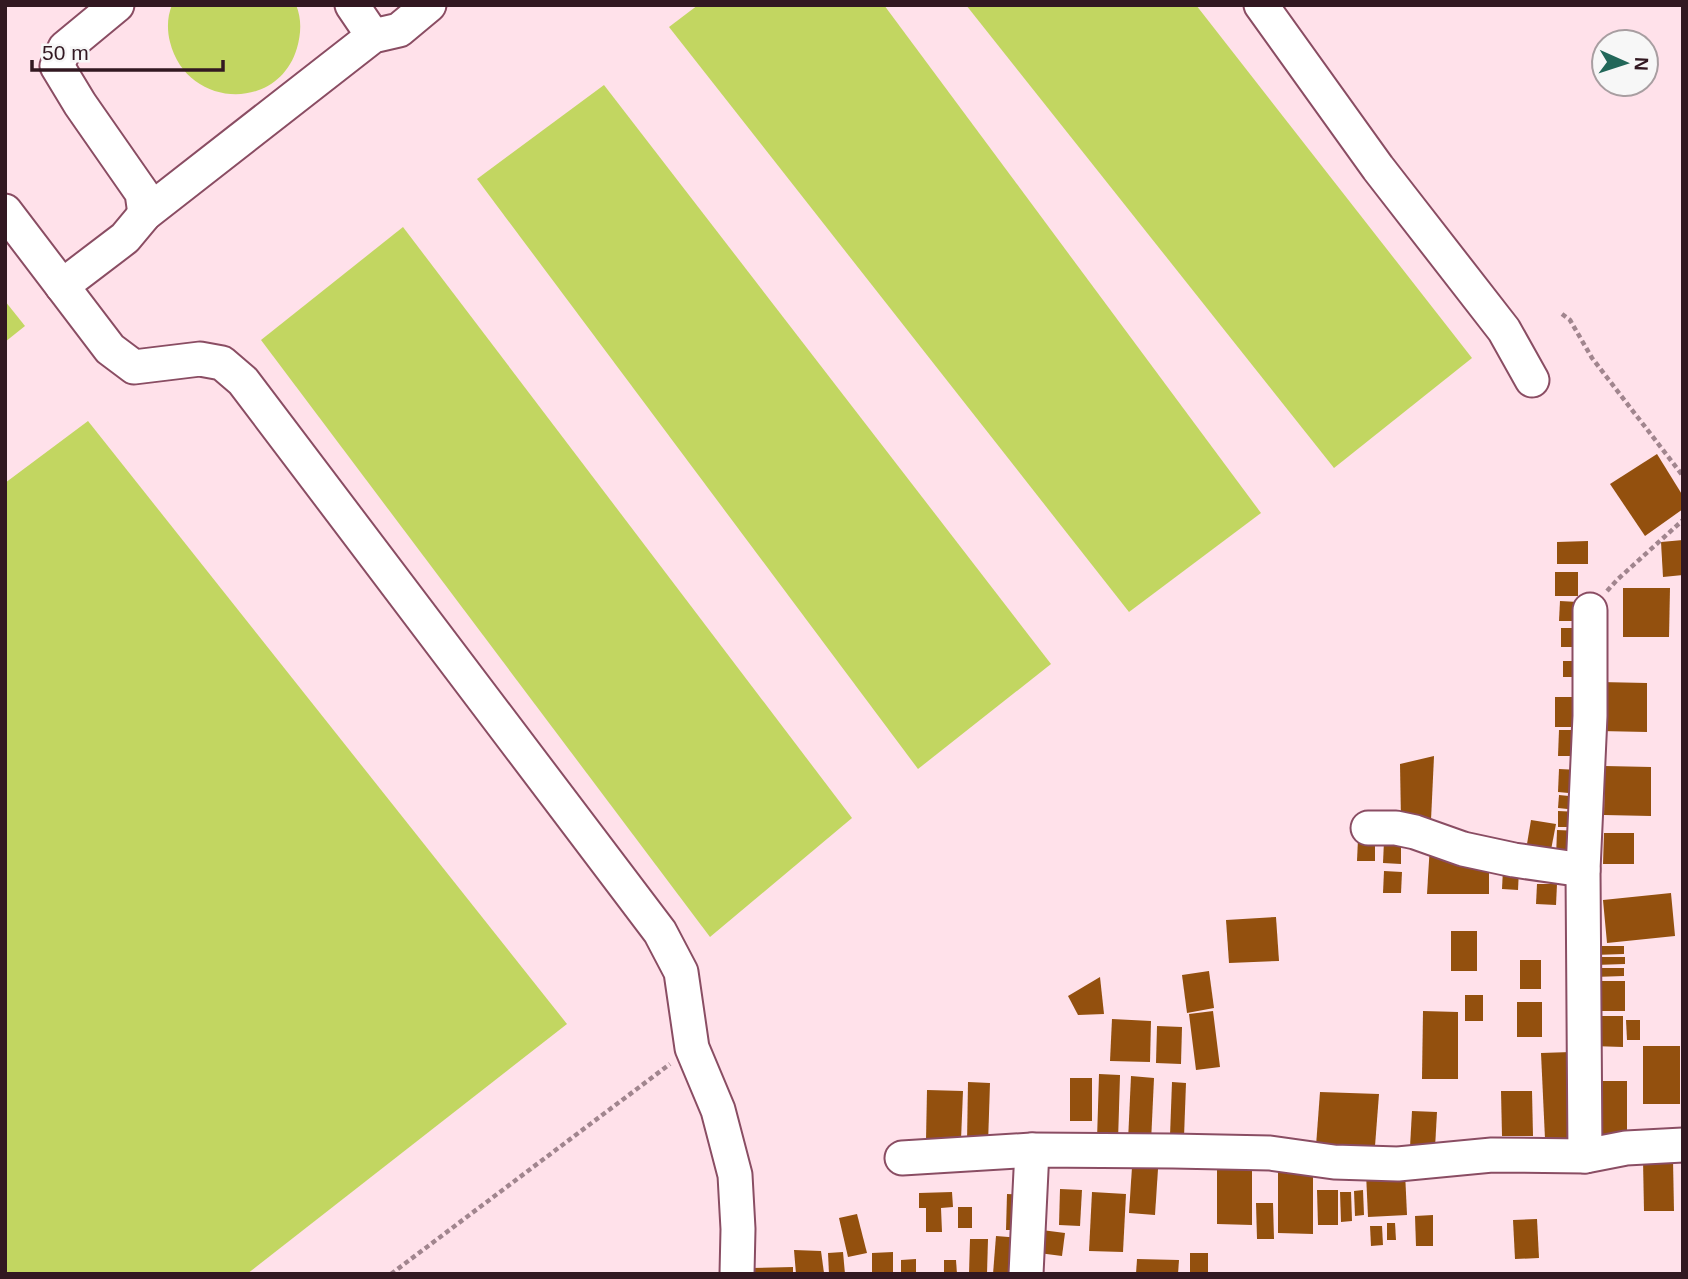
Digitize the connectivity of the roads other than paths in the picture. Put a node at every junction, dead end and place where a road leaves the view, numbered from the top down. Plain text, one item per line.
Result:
1 (117, 5) edge
2 (352, 5) edge
3 (429, 5) edge
4 (1261, 5) edge
5 (373, 36) junction
6 (5, 211) edge
7 (145, 214) junction
8 (62, 286) junction
9 (1532, 380) dead end
10 (1590, 610) road end
11 (1368, 828) dead end
12 (1583, 870) junction
13 (1683, 1145) edge
14 (1032, 1150) junction
15 (1585, 1156) junction
16 (902, 1158) dead end
17 (737, 1274) edge
18 (1026, 1274) edge

1 - 7 street
2 - 5 street
3 - 5 street
4 - 9 street
5 - 7 street
6 - 8 street
7 - 8 street
8 - 17 street
10 - 12 street
11 - 12 street
12 - 15 street
13 - 15 street
14 - 15 street
14 - 16 street
14 - 18 street

